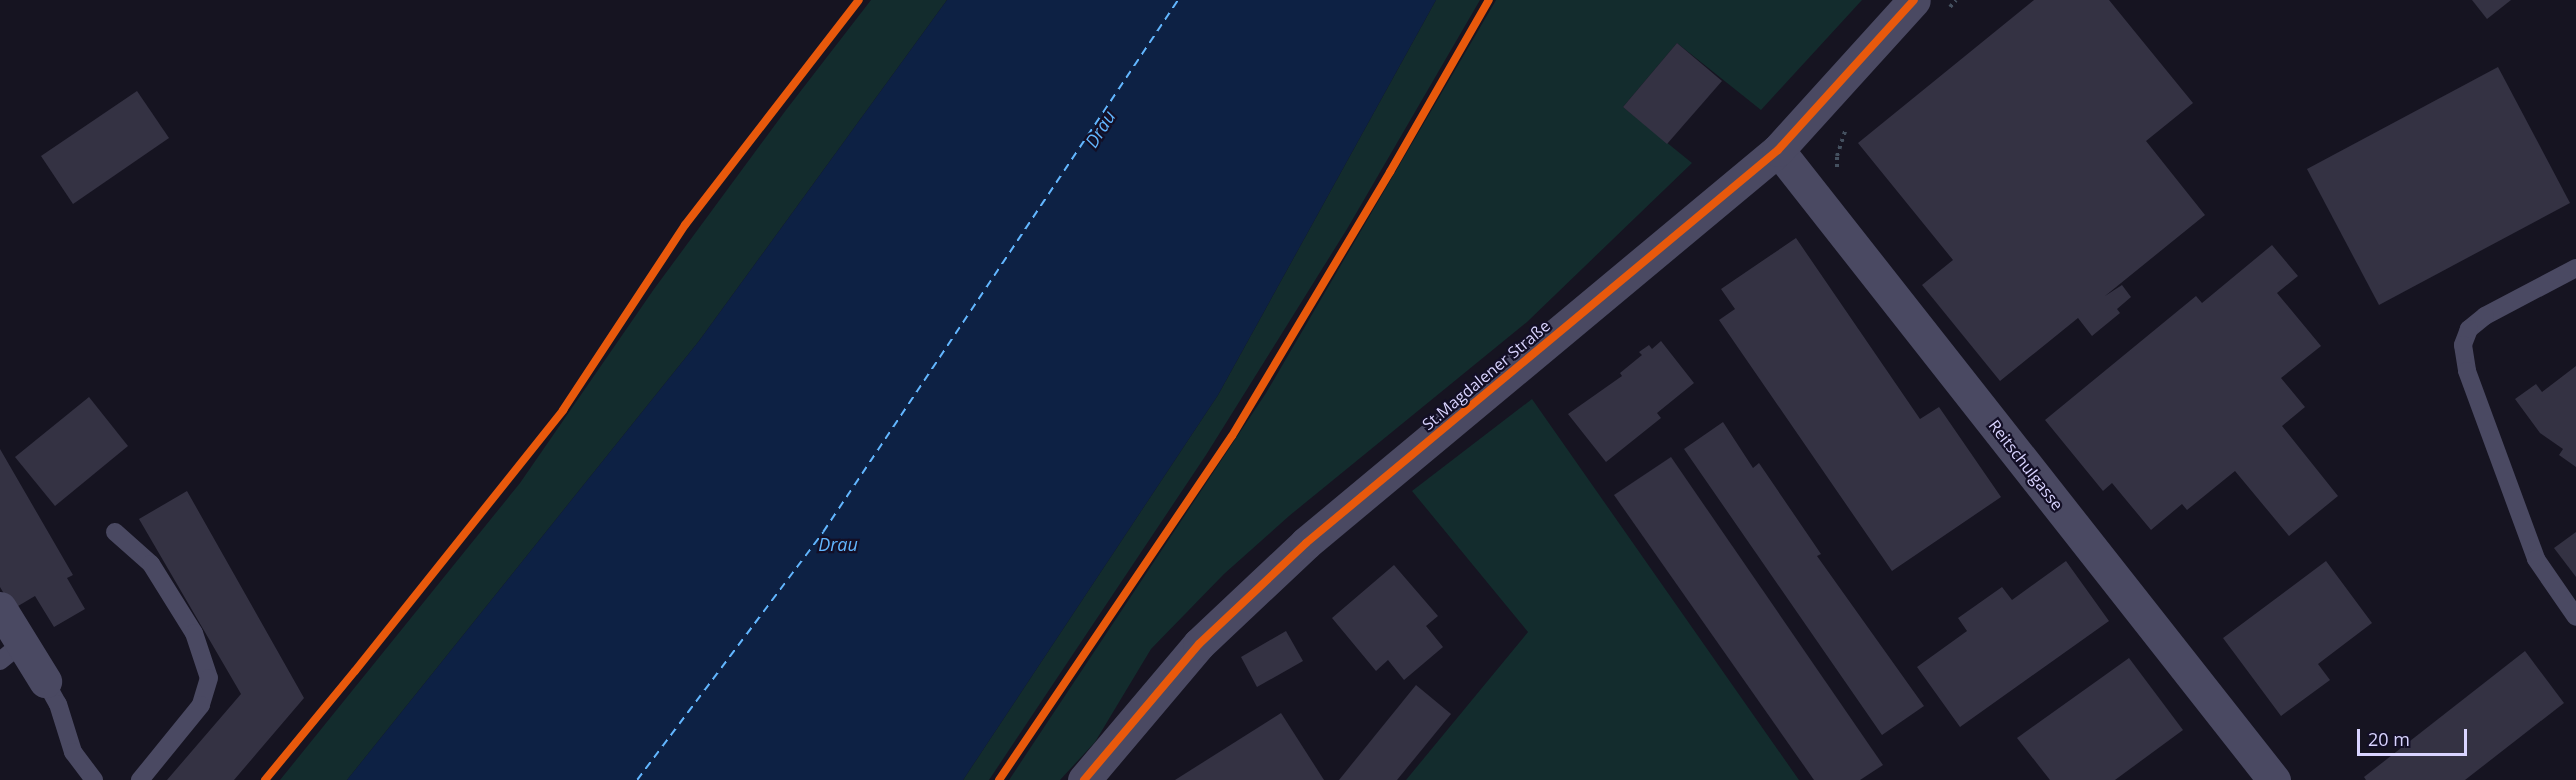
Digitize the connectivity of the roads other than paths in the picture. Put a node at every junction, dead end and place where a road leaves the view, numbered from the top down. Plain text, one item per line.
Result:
1 (1914, 0) edge
2 (1778, 150) junction
3 (2576, 268) edge
4 (115, 532) dead end
5 (0, 608) edge
6 (2576, 616) edge
7 (10, 653) edge
8 (45, 681) joint
9 (93, 780) edge
10 (140, 780) edge
11 (1084, 780) edge
12 (2274, 780) edge

1 - 2 street, St.Magdalener Straße
2 - 11 street, St.Magdalener Straße
2 - 12 street, Reitschulgasse
3 - 6 lane
4 - 10 lane
5 - 7 street
7 - 8 street
8 - 9 lane

